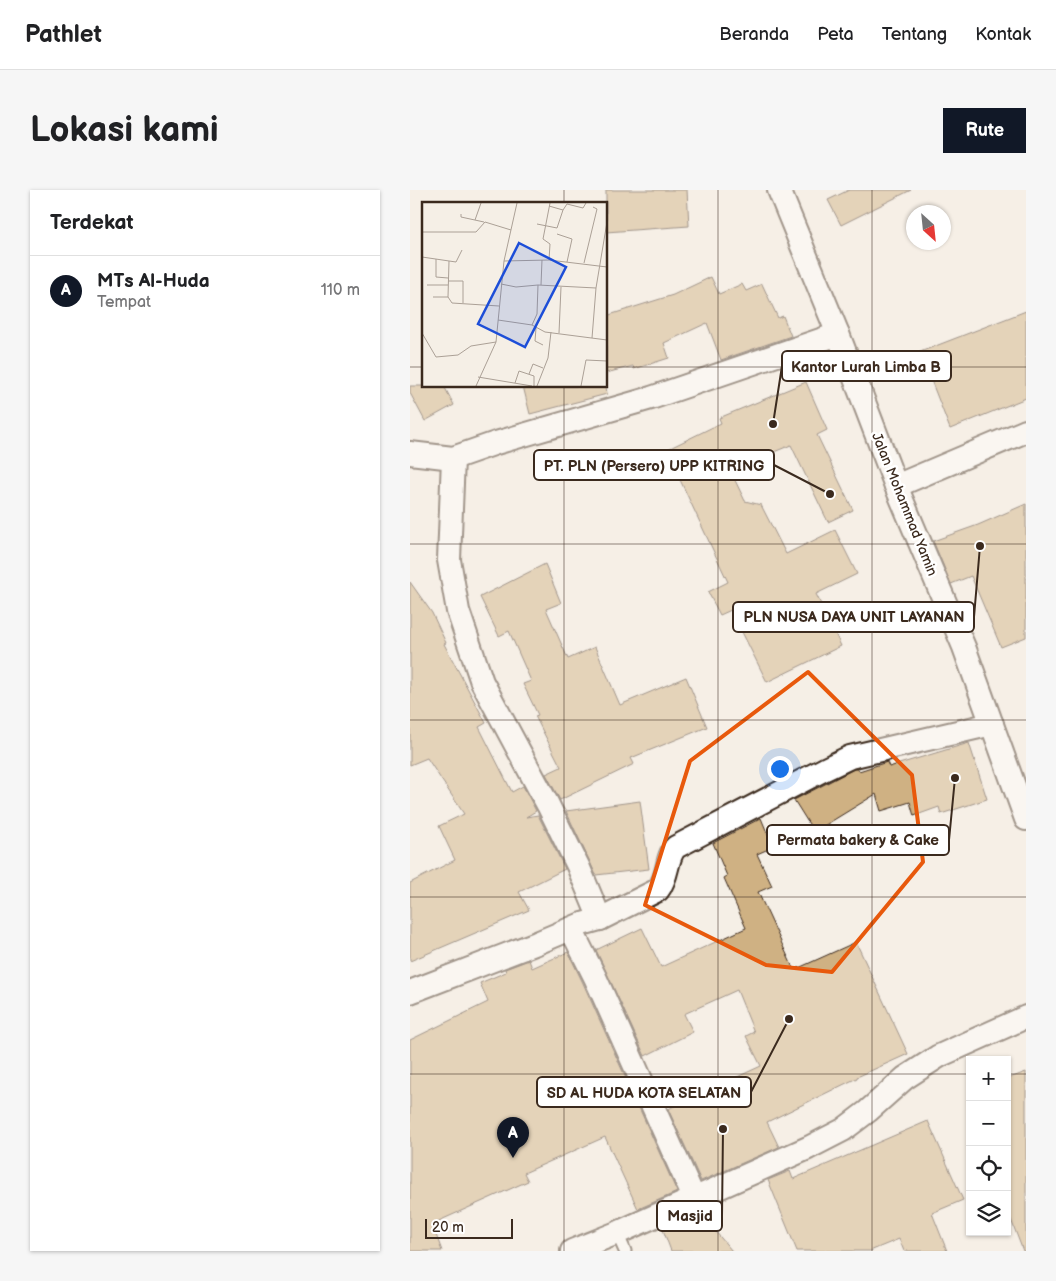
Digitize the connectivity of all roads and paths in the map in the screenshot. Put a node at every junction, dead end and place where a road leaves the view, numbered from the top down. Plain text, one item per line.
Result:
1 (779, 190) edge
2 (838, 334) junction
3 (1026, 431) edge
4 (410, 453) edge
5 (453, 458) junction
6 (896, 486) junction
7 (992, 724) junction
8 (1026, 819) edge
9 (600, 919) junction
10 (571, 929) junction
11 (410, 992) edge
12 (1026, 1017) edge
13 (694, 1198) junction
14 (621, 1242) edge
15 (572, 1251) edge

1 - 2 street, Jalan Mohammad Yamin
2 - 5 street
2 - 6 street, Jalan Mohammad Yamin
3 - 6 street
4 - 5 street
5 - 9 street
6 - 7 street, Jalan Mohammad Yamin
7 - 8 street, Jalan Mohammad Yamin
7 - 9 street
9 - 10 street
10 - 11 street
10 - 13 street
12 - 13 street
13 - 14 street
14 - 15 street

